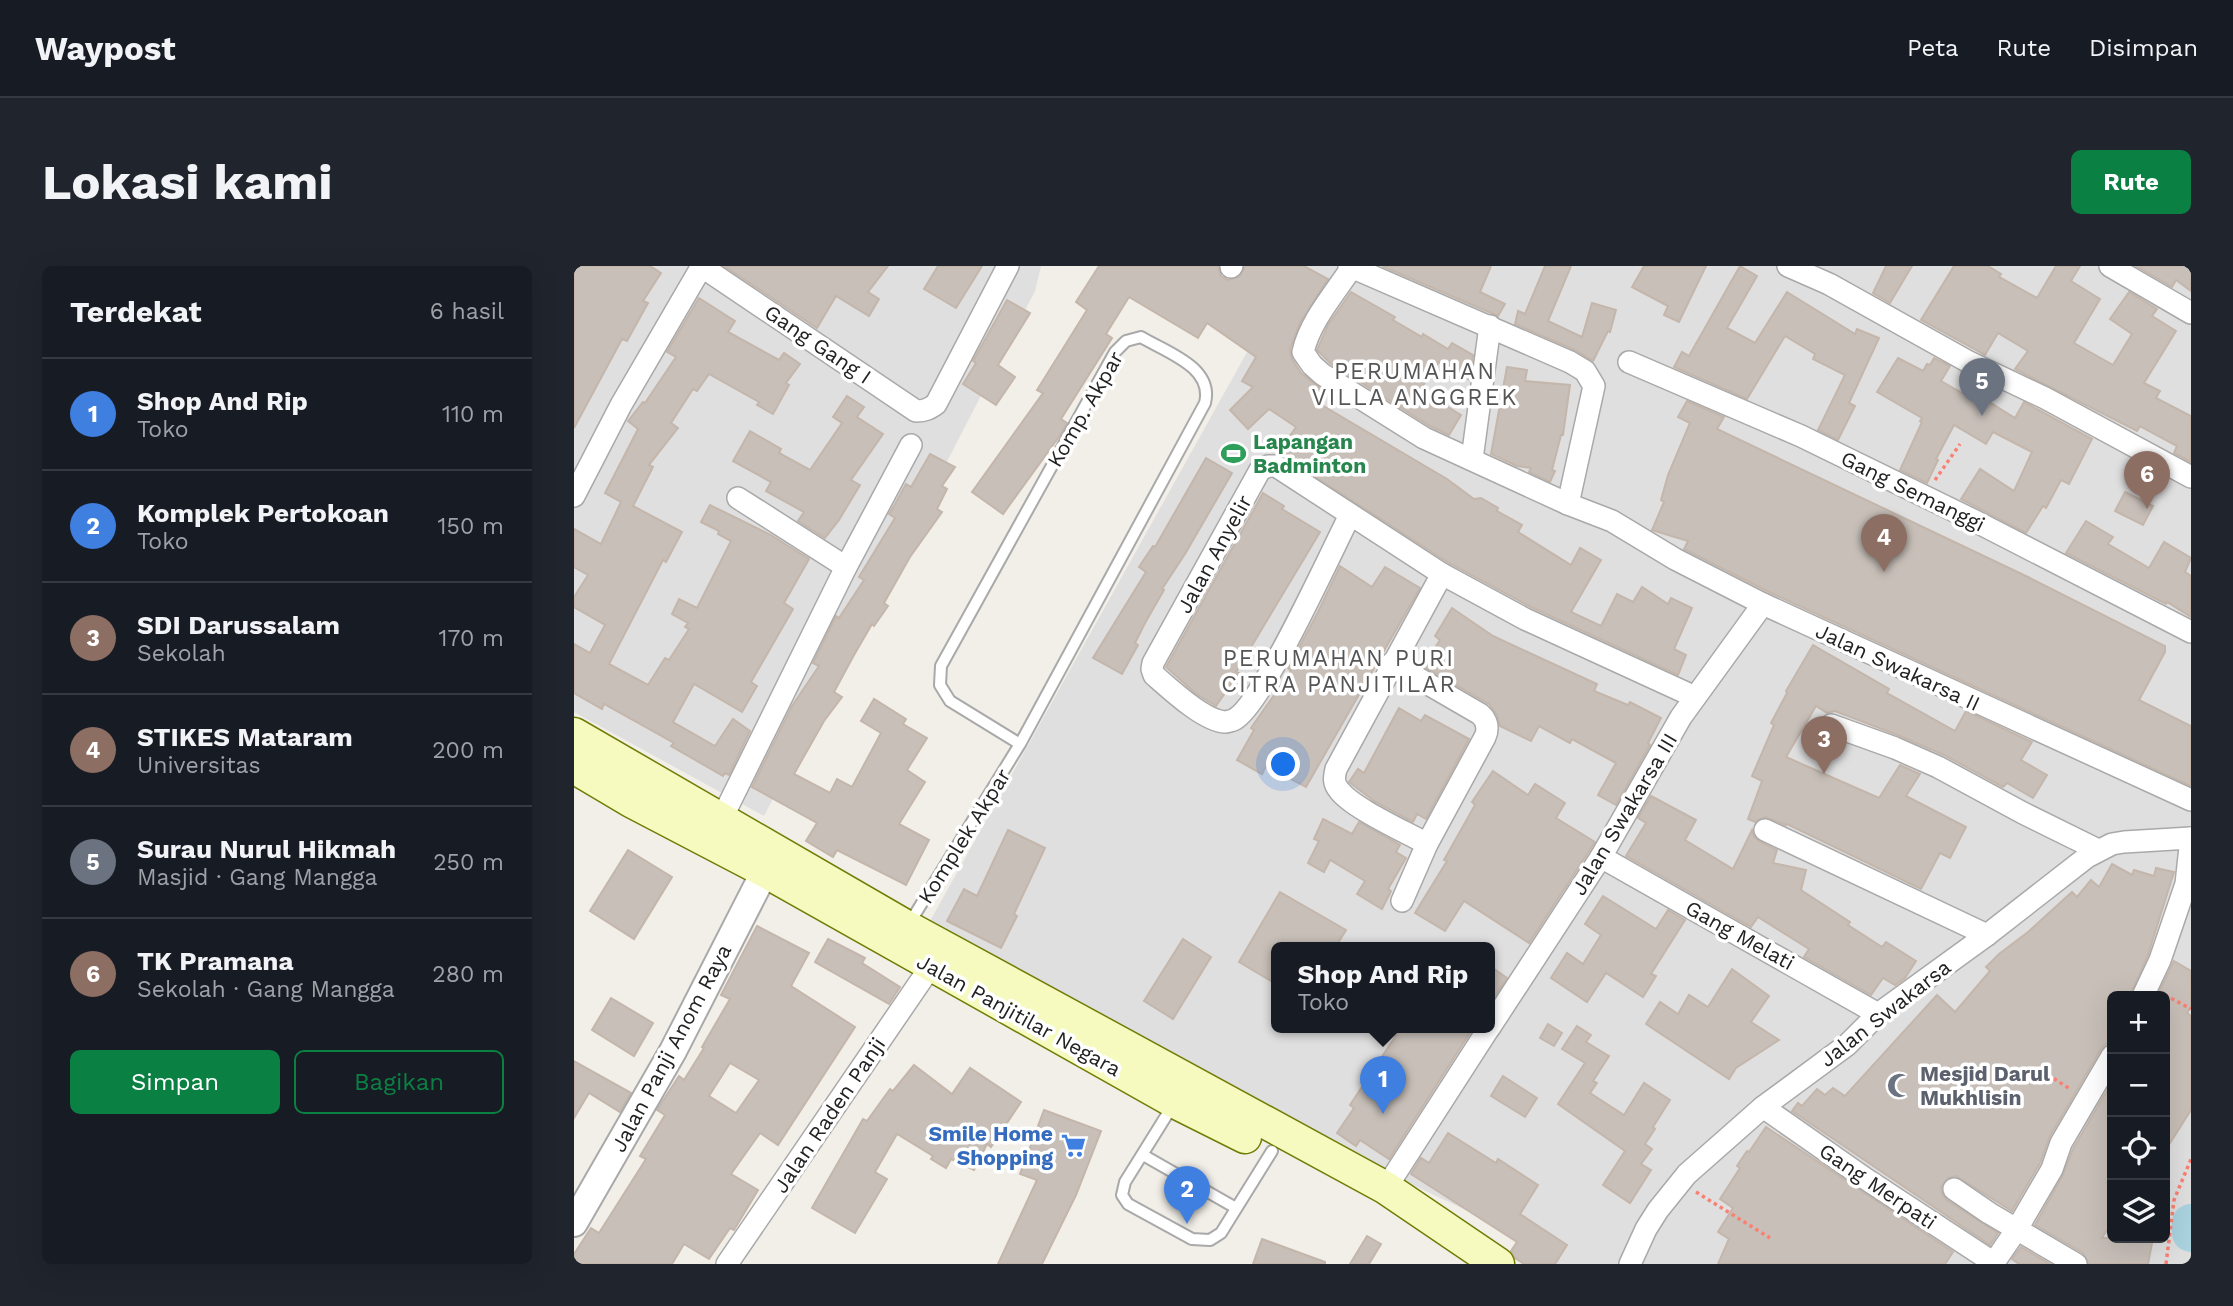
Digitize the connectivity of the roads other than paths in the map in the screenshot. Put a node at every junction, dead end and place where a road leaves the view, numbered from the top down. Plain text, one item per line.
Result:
1 (701, 266) edge
2 (1008, 266) edge
3 (1788, 266) edge
4 (2110, 266) edge
5 (1350, 267) edge
6 (2191, 313) edge
7 (1490, 326) junction
8 (1629, 362) dead end
9 (911, 445) dead end
10 (1472, 459) junction
11 (2191, 477) edge
12 (574, 496) edge
13 (738, 498) dead end
14 (1568, 504) junction
15 (1350, 515) junction
16 (845, 567) junction
17 (1442, 574) junction
18 (1763, 604) junction
19 (2191, 632) edge
20 (1392, 663) junction
21 (1695, 696) junction
22 (1831, 725) dead end
23 (574, 734) edge
24 (1020, 744) junction
25 (574, 767) edge
26 (2191, 800) edge
27 (722, 818) junction
28 (1765, 830) dead end
29 (2191, 838) edge
30 (1427, 844) junction
31 (2098, 850) junction
32 (1601, 858) junction
33 (765, 871) junction
34 (1402, 901) dead end
35 (907, 927) junction
36 (1987, 935) junction
37 (931, 966) junction
38 (2145, 991) edge
39 (1878, 1014) junction
40 (1495, 1019) edge
41 (1073, 1032) junction
42 (1486, 1033) edge
43 (2107, 1064) edge
44 (1175, 1102) junction
45 (1763, 1107) junction
46 (1272, 1151) junction
47 (1143, 1155) junction
48 (1386, 1188) junction
49 (1954, 1189) dead end
50 (1236, 1208) junction
51 (574, 1223) edge
52 (2017, 1229) junction
53 (1998, 1262) edge
54 (727, 1264) edge
55 (1463, 1264) edge
56 (1498, 1264) edge
57 (1630, 1264) edge
58 (2076, 1264) edge

1 - 2 street, Gang Gang I
1 - 12 street
3 - 11 street
4 - 6 street
5 - 7 street
5 - 10 street, Jalan Swakarsa II
7 - 10 street
7 - 14 street
8 - 19 street, Gang Semanggi
9 - 16 street
10 - 14 street, Jalan Swakarsa II
13 - 16 street
14 - 18 street, Jalan Swakarsa II
15 - 15 street, Jalan Anyelir
15 - 17 street
16 - 27 street
17 - 20 street
17 - 21 street
18 - 21 street, Jalan Swakarsa III
18 - 26 street, Jalan Swakarsa II
20 - 30 street
20 - 30 street
21 - 32 street, Jalan Swakarsa III
22 - 31 street
23 - 27 main road
24 - 24 lane, Komp. Akpar
24 - 35 lane, Komplek Akpar
25 - 33 main road, Jalan Panjitilar Negara
27 - 35 main road
28 - 36 street
29 - 31 street, Jalan Swakarsa
29 - 38 street
30 - 34 street
31 - 36 street, Jalan Swakarsa
32 - 39 street, Gang Melati
32 - 40 street, Jalan Swakarsa III
33 - 37 main road, Jalan Panjitilar Negara
33 - 51 street, Jalan Panji Anom Raya
35 - 41 main road
36 - 39 street, Jalan Swakarsa
37 - 41 main road, Jalan Panjitilar Negara
37 - 54 street, Jalan Raden Panji
39 - 45 street, Jalan Swakarsa
41 - 44 main road, Jalan Panjitilar Negara
41 - 48 main road
42 - 48 street, Jalan Swakarsa III
43 - 52 street
44 - 46 main road, Jalan Panjitilar Negara
44 - 47 lane
45 - 53 street, Gang Merpati
45 - 57 street, Jalan Swakarsa
46 - 50 lane
46 - 55 main road, Jalan Panjitilar Negara
47 - 50 lane
47 - 50 lane
48 - 56 main road
49 - 52 street
52 - 53 street
52 - 58 street

